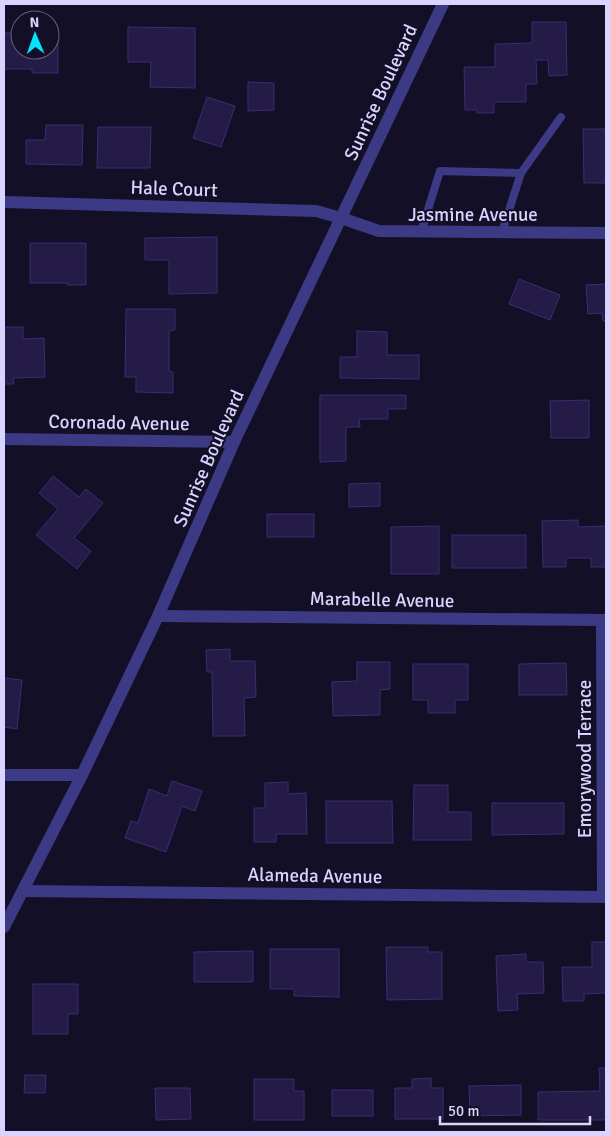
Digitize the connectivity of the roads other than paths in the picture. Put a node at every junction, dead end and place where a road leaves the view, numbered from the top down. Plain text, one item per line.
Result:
1 (443, 4) edge
2 (561, 117) dead end
3 (522, 173) junction
4 (4, 202) edge
5 (341, 218) junction
6 (421, 232) junction
7 (502, 232) junction
8 (606, 234) edge
9 (4, 439) edge
10 (234, 442) junction
11 (158, 616) junction
12 (604, 620) edge
13 (4, 775) edge
14 (82, 775) junction
15 (23, 890) junction
16 (604, 897) edge
17 (4, 927) edge

1 - 5 street, Sunrise Boulevard
2 - 3 lane
3 - 6 lane
3 - 7 lane
4 - 5 street, Hale Court
5 - 6 street, Jasmine Avenue
5 - 10 street, Sunrise Boulevard
6 - 7 street, Jasmine Avenue
7 - 8 street, Jasmine Avenue
9 - 10 street, Coronado Avenue
10 - 11 street, Sunrise Boulevard
11 - 12 street, Marabelle Avenue
11 - 14 street, Sunrise Boulevard
12 - 16 street, Emorywood Terrace
13 - 14 street
14 - 15 street, Sunrise Boulevard
15 - 16 street, Alameda Avenue
15 - 17 street, Sunrise Boulevard

